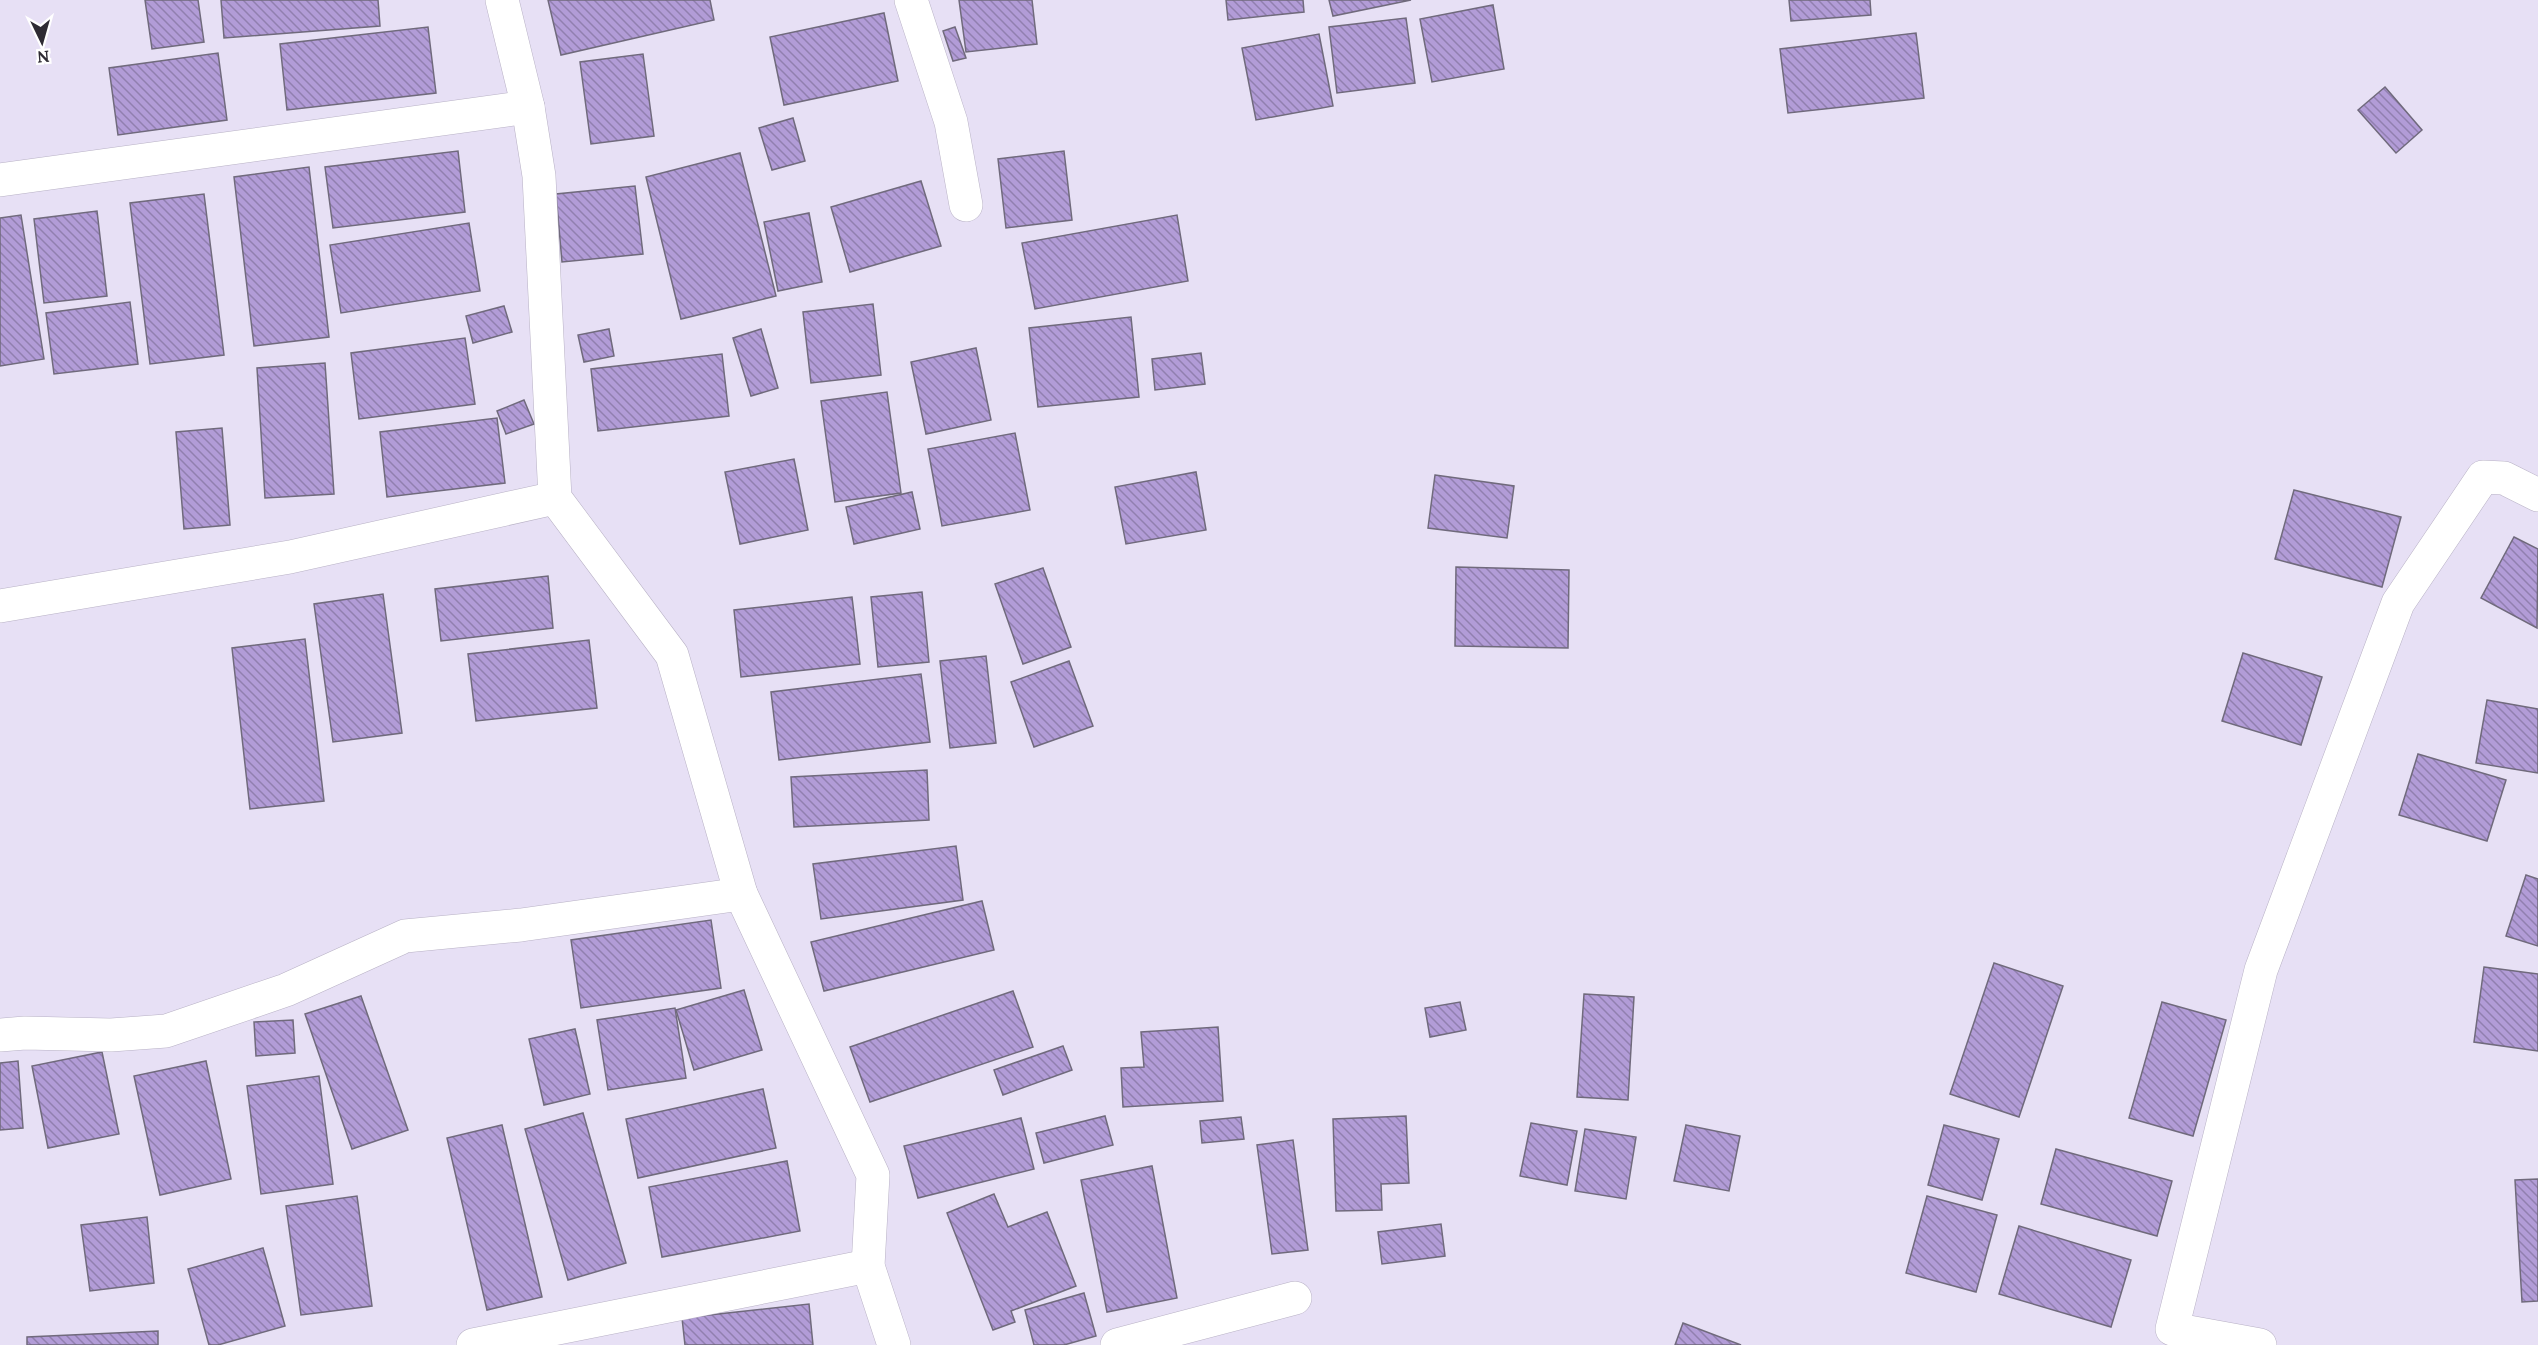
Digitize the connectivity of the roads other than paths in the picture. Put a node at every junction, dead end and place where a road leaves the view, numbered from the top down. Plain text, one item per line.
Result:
1 (502, 0) edge
2 (911, 0) edge
3 (528, 107) junction
4 (0, 180) edge
5 (966, 205) dead end
6 (2538, 495) edge
7 (555, 498) junction
8 (0, 606) edge
9 (741, 894) junction
10 (0, 1035) edge
11 (867, 1266) junction
12 (1295, 1298) dead end
13 (473, 1345) edge
14 (894, 1345) edge
15 (1117, 1345) edge
16 (2260, 1345) edge

1 - 3 street
2 - 5 street
3 - 4 street
3 - 7 street
6 - 16 street
7 - 8 street
7 - 9 street
9 - 10 street
9 - 11 street
11 - 13 street
11 - 14 street
12 - 15 street

